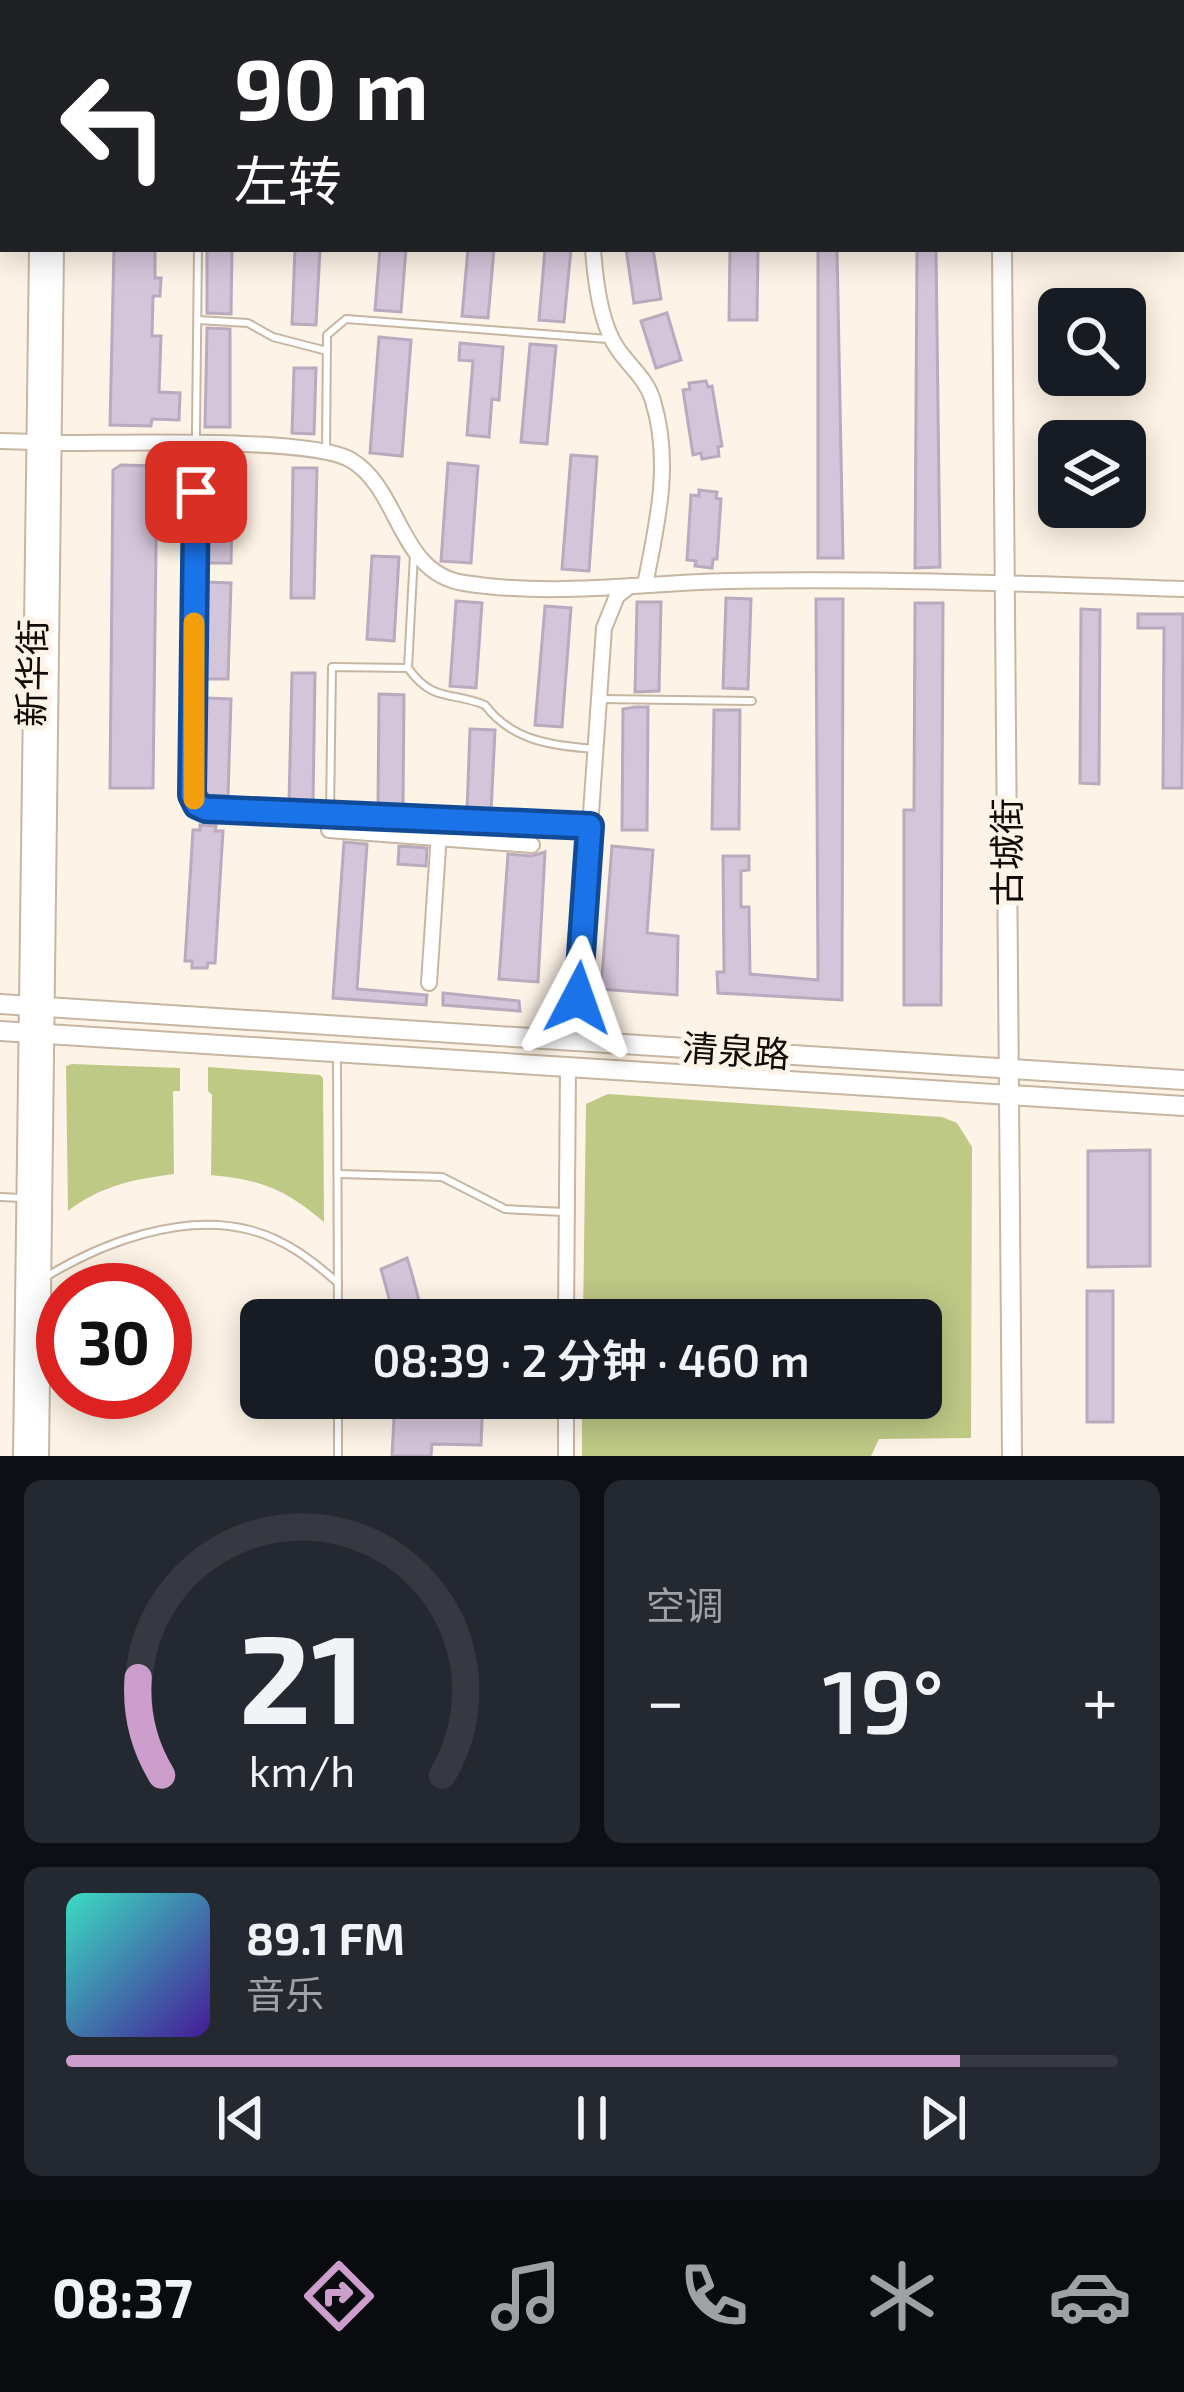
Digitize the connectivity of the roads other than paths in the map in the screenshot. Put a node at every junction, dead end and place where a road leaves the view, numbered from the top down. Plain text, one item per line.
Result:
1 (39, 252) edge
2 (54, 252) edge
3 (198, 252) edge
4 (594, 252) edge
5 (1002, 252) edge
6 (196, 320) junction
7 (612, 339) junction
8 (327, 351) junction
9 (0, 441) edge
10 (44, 442) junction
11 (196, 445) junction
12 (326, 454) junction
13 (414, 550) junction
14 (1005, 584) junction
15 (637, 586) junction
16 (1184, 590) edge
17 (407, 668) junction
18 (599, 699) junction
19 (752, 701) dead end
20 (596, 748) junction
21 (329, 822) junction
22 (590, 826) junction
23 (439, 834) junction
24 (532, 845) dead end
25 (429, 983) dead end
26 (0, 1004) edge
27 (36, 1006) junction
28 (0, 1031) edge
29 (36, 1033) junction
30 (575, 1041) junction
31 (337, 1052) junction
32 (568, 1067) junction
33 (1009, 1069) junction
34 (1184, 1080) edge
35 (1009, 1095) junction
36 (1184, 1106) edge
37 (338, 1174) junction
38 (0, 1197) edge
39 (26, 1198) junction
40 (567, 1212) junction
41 (41, 1263) edge
42 (69, 1263) edge
43 (338, 1283) junction
44 (338, 1299) edge
45 (566, 1299) edge
46 (39, 1419) edge
47 (338, 1419) edge
48 (566, 1419) edge
49 (22, 1456) edge
50 (38, 1456) edge
51 (338, 1456) edge
52 (566, 1456) edge
53 (1012, 1456) edge

1 - 10 street, 新华街
2 - 10 street, 新华街
3 - 6 lane
4 - 7 street
5 - 14 street, 古城街
6 - 8 lane
6 - 11 lane
7 - 8 lane
7 - 15 street
8 - 12 lane
9 - 10 street
10 - 11 street
10 - 27 street, 新华街
11 - 12 street
11 - 21 lane
12 - 13 street
13 - 15 street
13 - 17 lane
14 - 15 street
14 - 16 street
14 - 33 street, 古城街
15 - 18 street
17 - 20 lane
17 - 21 lane
18 - 19 lane
18 - 20 street
20 - 22 street
21 - 22 lane
21 - 23 street
22 - 30 street
23 - 24 street
23 - 25 street
26 - 27 street, 清泉路
27 - 29 street, 新华街
27 - 30 street, 清泉路
28 - 29 street, 清泉路
29 - 31 street, 清泉路
29 - 39 street, 新华街
29 - 41 street, 新华街
30 - 33 street, 清泉路
31 - 32 street, 清泉路
31 - 37 lane
32 - 35 street, 清泉路
32 - 40 street
33 - 34 street, 清泉路
33 - 35 street, 古城街
35 - 36 street, 清泉路
35 - 53 street, 古城街
37 - 40 lane
37 - 43 lane
38 - 39 lane
39 - 49 street, 新华街
40 - 45 street
42 - 43 lane
43 - 44 lane
46 - 50 street, 新华街
47 - 51 lane
48 - 52 street

